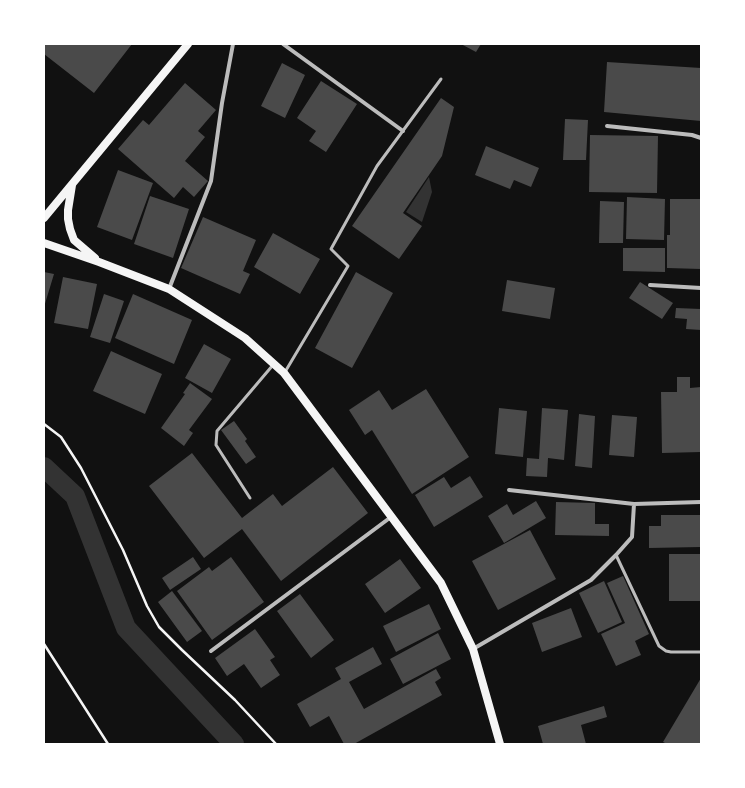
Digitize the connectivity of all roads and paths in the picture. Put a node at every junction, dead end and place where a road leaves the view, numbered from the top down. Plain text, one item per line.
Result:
1 (188, 44) edge
2 (233, 44) edge
3 (283, 44) edge
4 (441, 78) dead end
5 (607, 126) dead end
6 (403, 131) junction
7 (701, 138) edge
8 (73, 183) junction
9 (44, 218) edge
10 (44, 243) edge
11 (99, 262) junction
12 (650, 285) dead end
13 (701, 288) edge
14 (169, 289) junction
15 (274, 364) junction
16 (284, 373) junction
17 (44, 424) edge
18 (508, 490) dead end
19 (250, 498) dead end
20 (701, 502) edge
21 (634, 504) junction
22 (391, 517) junction
23 (616, 555) junction
24 (44, 644) edge
25 (474, 649) junction
26 (211, 651) dead end
27 (701, 652) edge
28 (108, 744) edge
29 (276, 744) edge
30 (500, 744) edge

1 - 8 main road
2 - 14 street
3 - 6 street
4 - 6 lane
5 - 7 street
6 - 16 lane
8 - 9 main road
8 - 11 main road
10 - 11 main road
11 - 14 main road
12 - 13 street
14 - 15 main road
15 - 16 main road
15 - 19 lane
16 - 22 main road
17 - 29 path
18 - 21 street
20 - 21 street
21 - 23 street
22 - 25 main road
22 - 26 street
23 - 25 street
23 - 27 lane
24 - 28 path
25 - 30 main road

